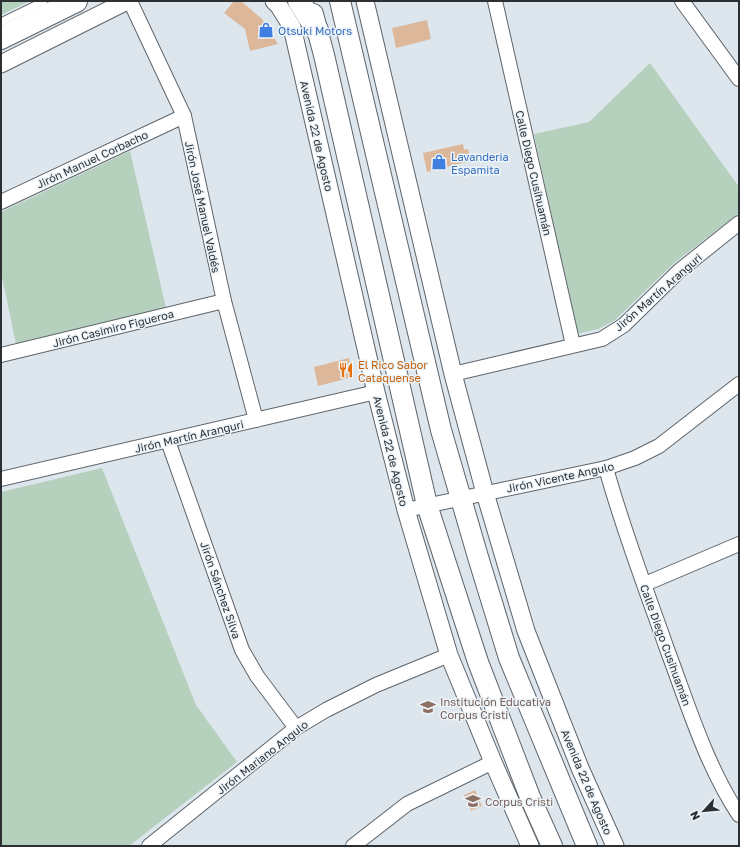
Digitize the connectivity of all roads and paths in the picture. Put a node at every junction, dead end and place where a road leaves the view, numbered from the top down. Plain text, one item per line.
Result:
1 (44, 1) edge
2 (76, 1) edge
3 (129, 1) edge
4 (274, 1) edge
5 (299, 1) edge
6 (310, 1) edge
7 (340, 1) edge
8 (365, 1) edge
9 (495, 1) edge
10 (682, 1) edge
11 (1, 22) edge
12 (318, 30) junction
13 (1, 38) edge
14 (1, 64) edge
15 (739, 77) edge
16 (184, 116) junction
17 (1, 202) edge
18 (739, 223) edge
19 (224, 301) junction
20 (573, 345) junction
21 (1, 355) edge
22 (453, 374) junction
23 (739, 384) edge
24 (376, 392) junction
25 (256, 420) junction
26 (168, 441) junction
27 (606, 468) junction
28 (1, 479) edge
29 (485, 493) junction
30 (461, 498) junction
31 (427, 505) junction
32 (406, 510) junction
33 (739, 544) edge
34 (645, 584) junction
35 (450, 655) junction
36 (296, 728) junction
37 (493, 762) junction
38 (739, 815) edge
39 (370, 841) edge
40 (149, 846) edge
41 (353, 846) edge
42 (530, 846) edge
43 (552, 846) edge
44 (587, 846) edge
45 (615, 846) edge

1 - 11 lane
2 - 13 main road
3 - 14 street
3 - 16 street, Jirón José Manuel Valdés
4 - 24 street, Avenida 22 de Agosto
5 - 12 main road
6 - 12 main road, Avenida 22 de Agosto
7 - 30 main road
8 - 22 street, Avenida 22 de Agosto
9 - 20 street, Calle Diego Cusihuamán
10 - 15 street
12 - 31 main road, Avenida 22 de Agosto
16 - 17 street, Jirón Manuel Corbacho
16 - 19 street, Jirón José Manuel Valdés
18 - 20 street, Jirón Martín Aranguri
19 - 21 street, Jirón Casimiro Figueroa
19 - 25 street, Jirón José Manuel Valdés
20 - 22 street, Jirón Martín Aranguri
22 - 29 street, Avenida 22 de Agosto
23 - 27 street, Jirón Vicente Angulo
24 - 25 street, Jirón Martín Aranguri
24 - 32 street, Avenida 22 de Agosto
25 - 26 street, Jirón Martín Aranguri
26 - 28 street, Jirón Martín Aranguri
26 - 36 street, Jirón Sánchez Silva
27 - 29 street, Jirón Vicente Angulo
27 - 34 street, Calle Diego Cusihuamán
29 - 30 street, Jirón Vicente Angulo
29 - 45 street, Avenida 22 de Agosto
30 - 31 street, Jirón Vicente Angulo
30 - 44 main road
31 - 32 street, Jirón Vicente Angulo
31 - 43 main road, Avenida 22 de Agosto
32 - 35 street, Avenida 22 de Agosto
33 - 34 street
34 - 38 street, Calle Diego Cusihuamán
35 - 36 street, Jirón Mariano Angulo
35 - 37 street, Avenida 22 de Agosto
36 - 40 street, Jirón Mariano Angulo
37 - 39 street
37 - 42 street, Avenida 22 de Agosto
39 - 41 street

